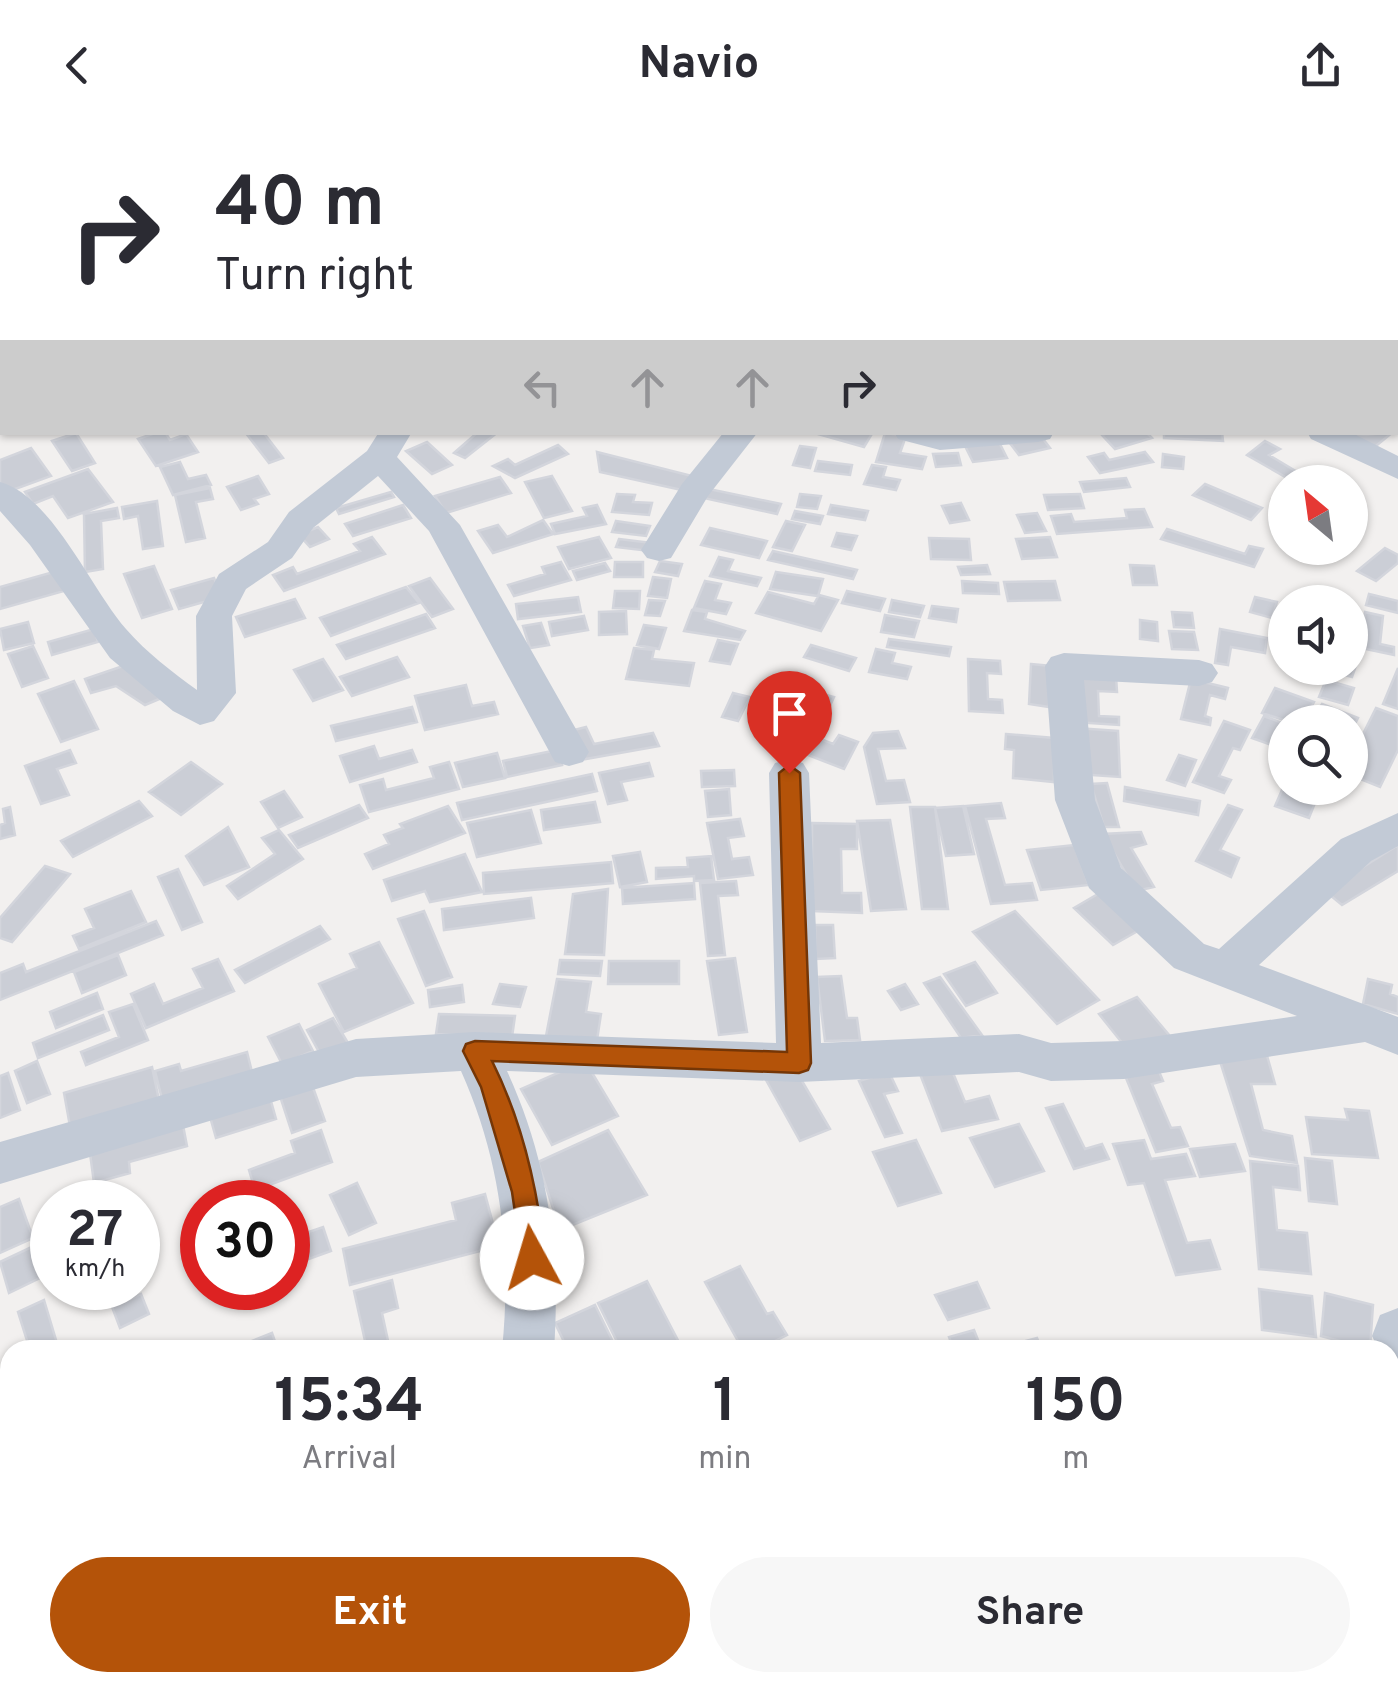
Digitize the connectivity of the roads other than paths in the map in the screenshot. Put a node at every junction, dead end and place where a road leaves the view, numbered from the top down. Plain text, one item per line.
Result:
1 (740, 435) edge
2 (921, 435) edge
3 (1001, 435) edge
4 (1329, 435) edge
5 (388, 445) edge
6 (1398, 469) edge
7 (0, 492) edge
8 (659, 550) dead end
9 (1199, 672) dead end
10 (570, 752) dead end
11 (789, 773) dead end
12 (1398, 828) edge
13 (1225, 970) junction
14 (1380, 1030) edge
15 (475, 1051) junction
16 (799, 1063) junction
17 (0, 1162) edge
18 (529, 1340) edge

1 - 8 street
2 - 3 street
4 - 6 street
5 - 7 street
5 - 10 street
9 - 13 street
11 - 16 street
12 - 13 street
13 - 14 street
14 - 16 street
15 - 16 street
15 - 17 street
15 - 18 street

